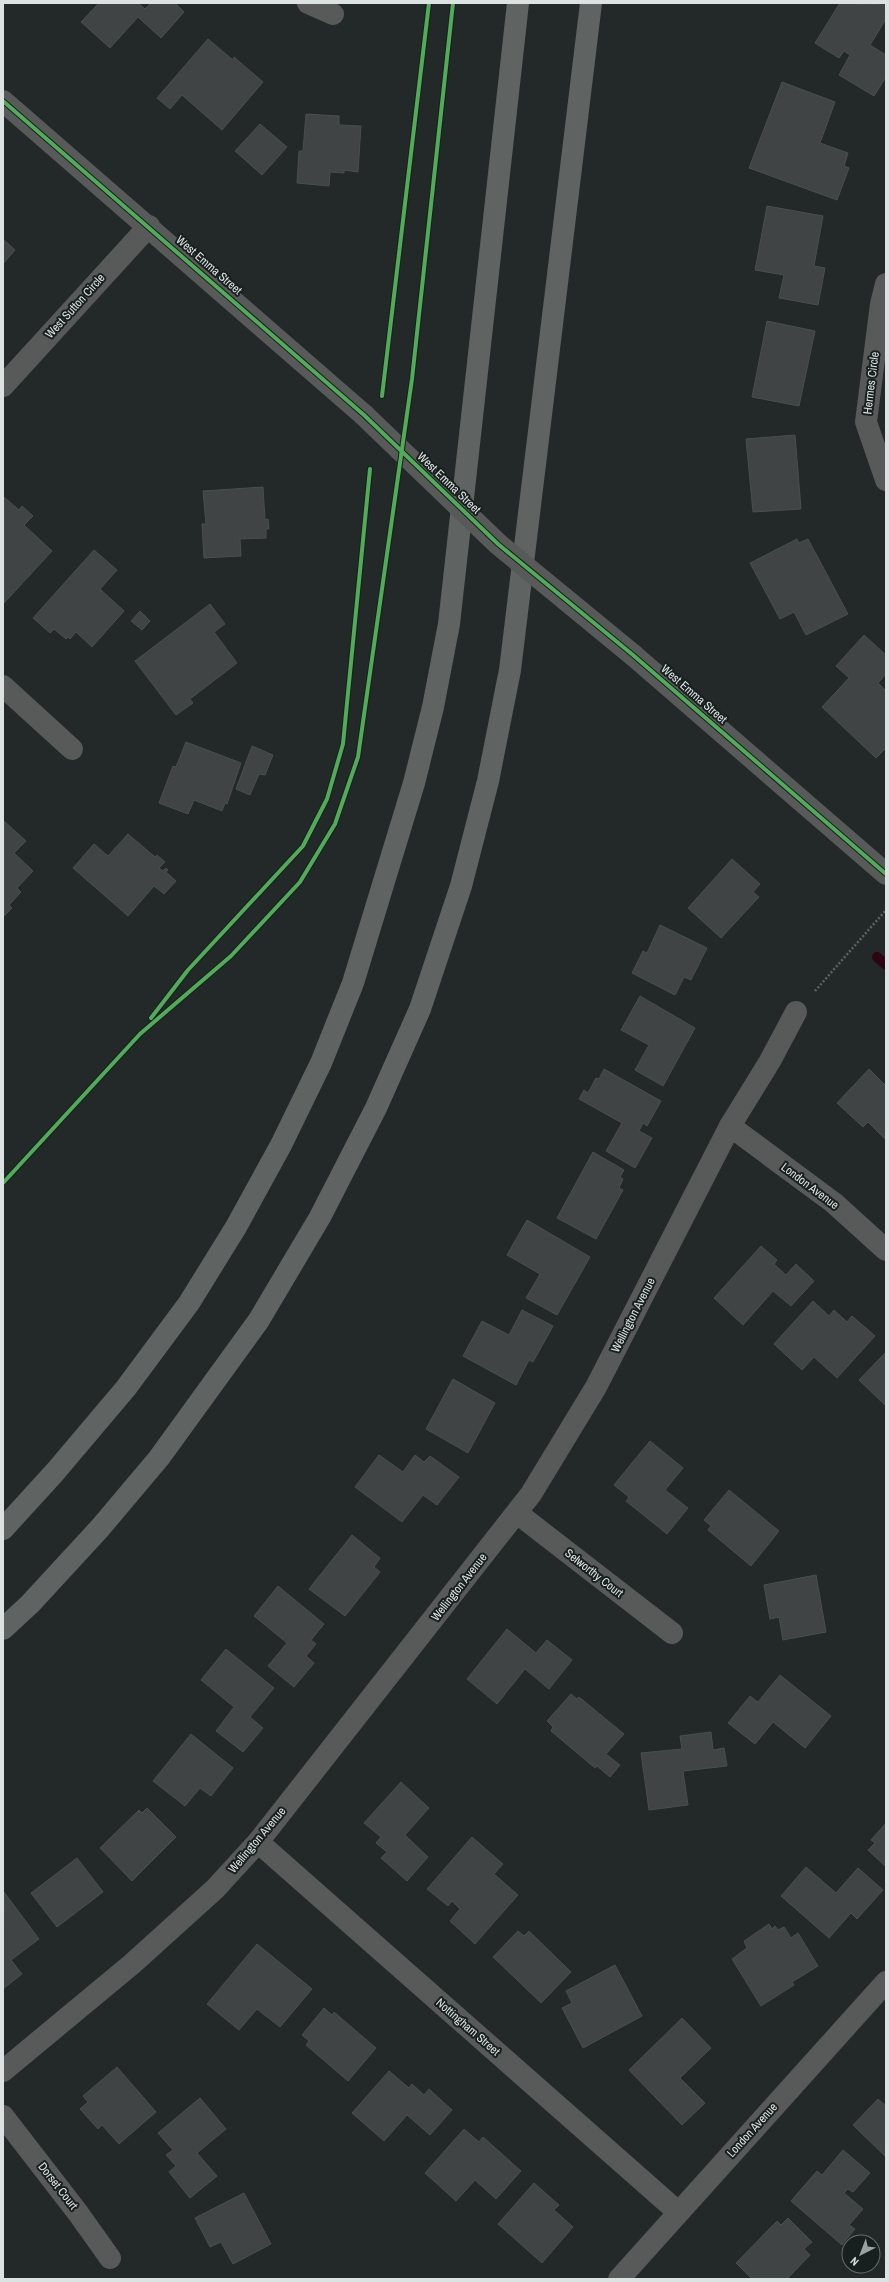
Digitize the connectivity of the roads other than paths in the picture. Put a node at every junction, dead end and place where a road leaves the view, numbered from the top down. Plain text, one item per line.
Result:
1 (308, 3) edge
2 (518, 3) edge
3 (590, 3) edge
4 (333, 14) dead end
5 (3, 101) edge
6 (149, 226) junction
7 (886, 284) edge
8 (3, 386) edge
9 (886, 480) edge
10 (3, 686) edge
11 (72, 749) dead end
12 (886, 874) edge
13 (796, 1012) road end
14 (730, 1126) junction
15 (886, 1250) edge
16 (517, 1513) junction
17 (3, 1529) edge
18 (3, 1629) edge
19 (672, 1632) dead end
20 (258, 1842) junction
21 (886, 1982) edge
22 (3, 2071) edge
23 (3, 2116) edge
24 (678, 2212) junction
25 (110, 2258) dead end
26 (619, 2279) edge

1 - 4 street
2 - 17 main road
3 - 18 main road
5 - 6 street, West Emma Street
6 - 8 street, West Sutton Circle
6 - 12 street, West Emma Street, bridge
7 - 9 street, Hermes Circle
10 - 11 street
13 - 14 street, Wellington Avenue
14 - 15 street, London Avenue
14 - 16 street, Wellington Avenue
16 - 19 street, Selworthy Court
16 - 20 street, Wellington Avenue
20 - 22 street, Wellington Avenue
20 - 24 street, Nottingham Street
21 - 24 street, London Avenue
23 - 25 street, Dorset Court
24 - 26 street, London Avenue

